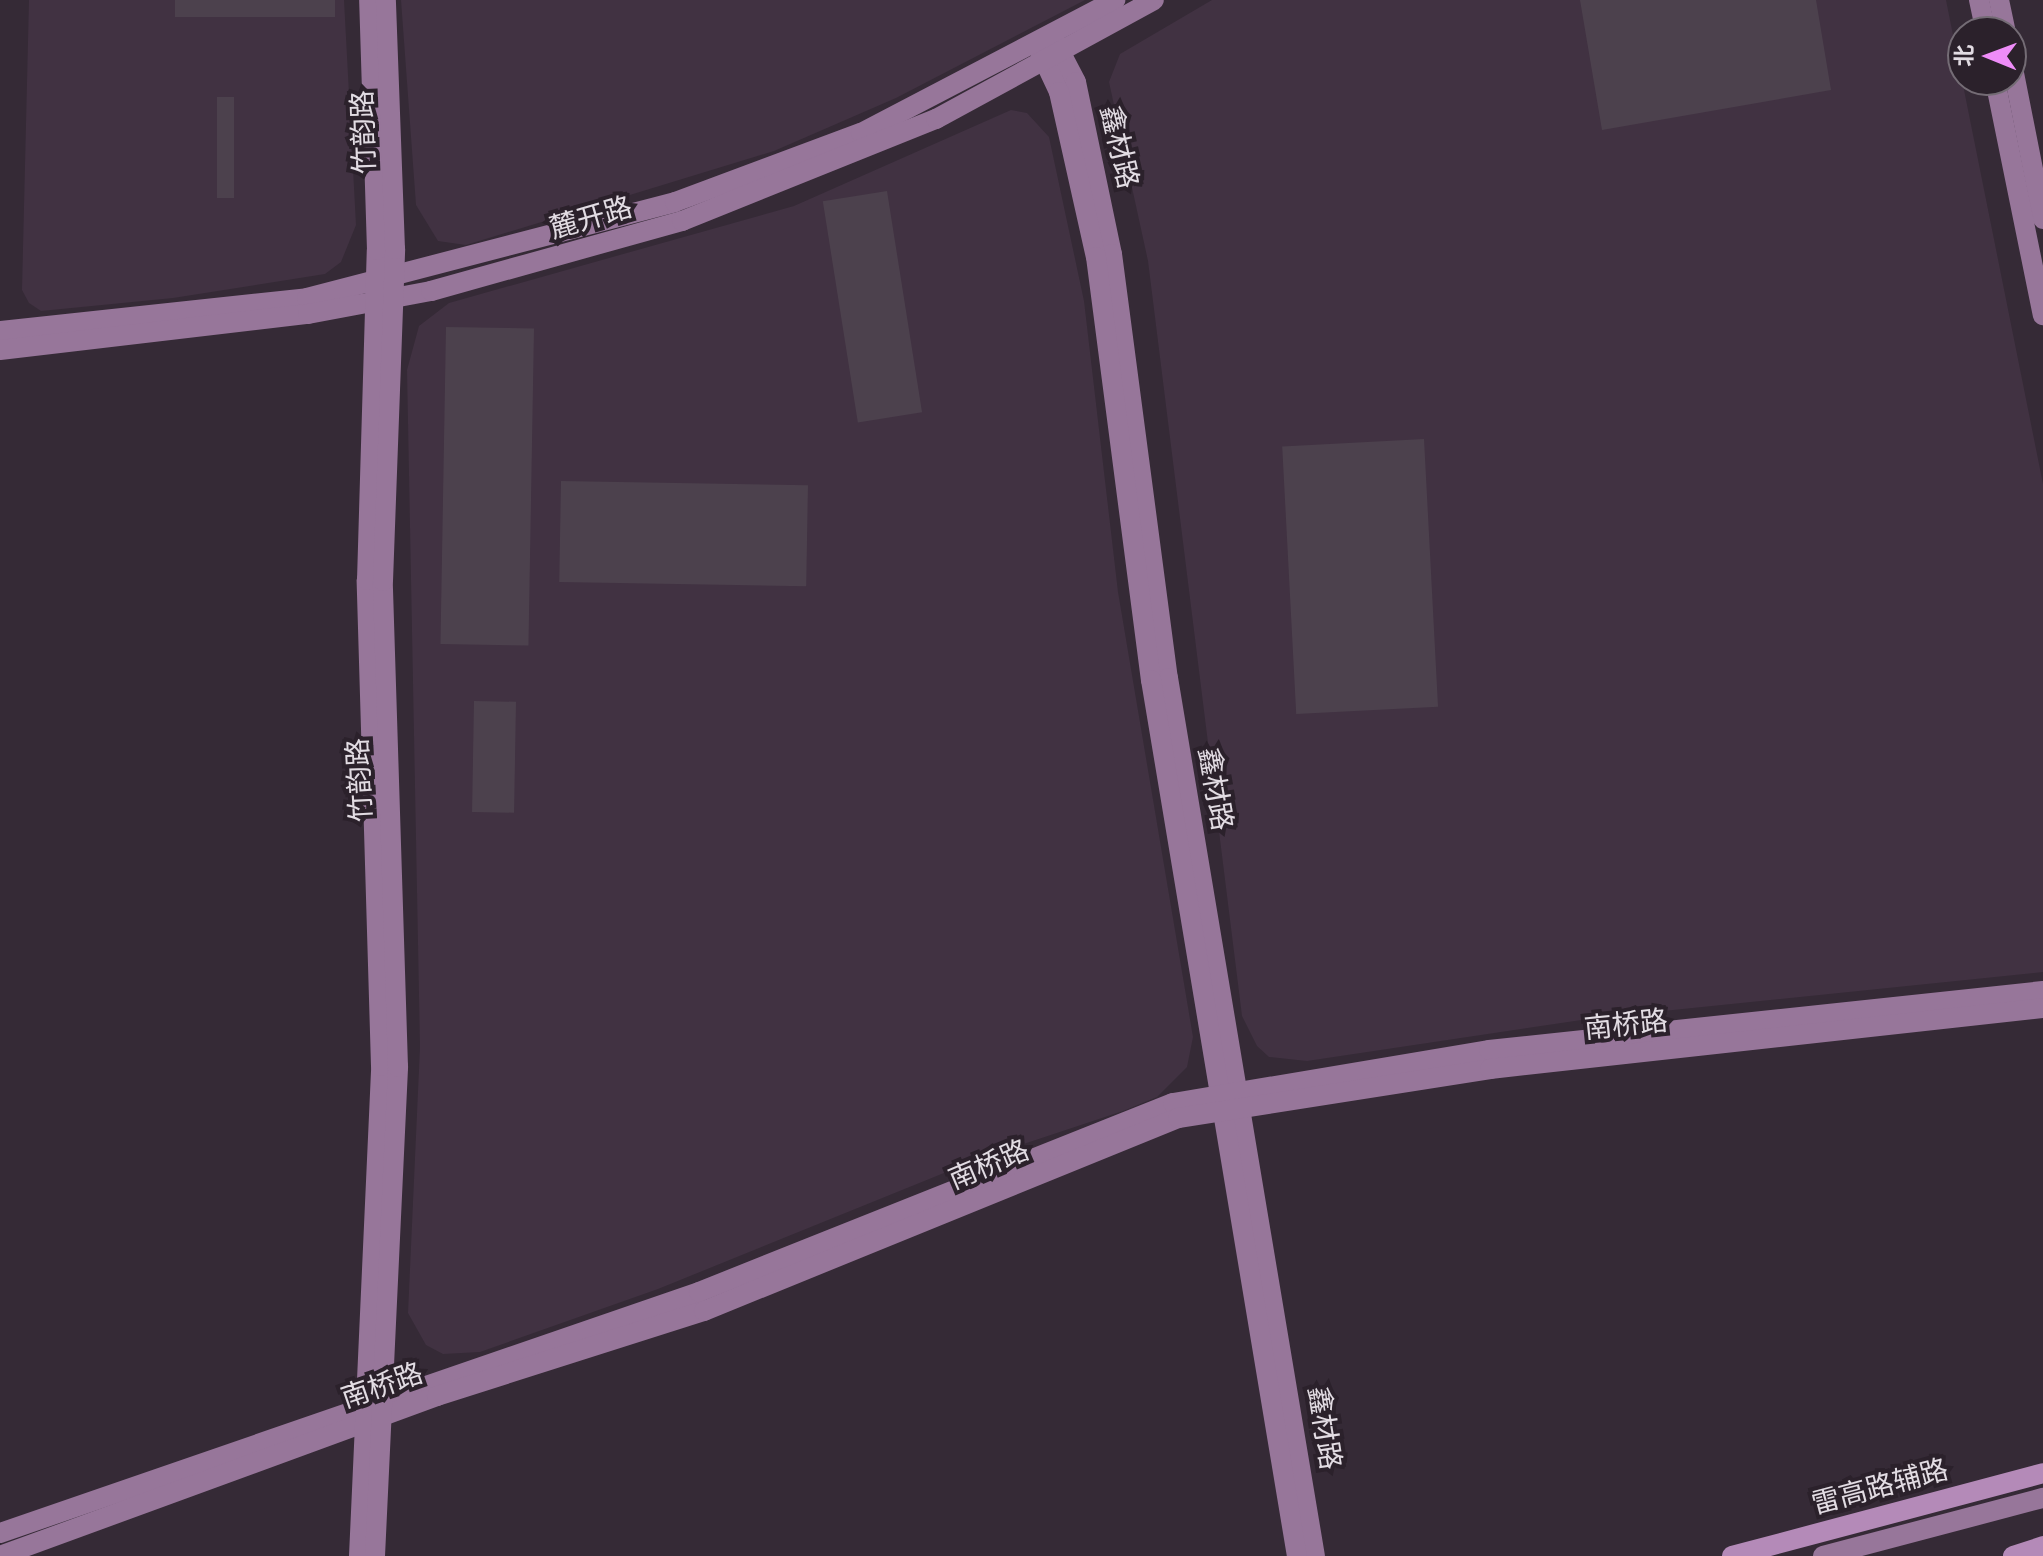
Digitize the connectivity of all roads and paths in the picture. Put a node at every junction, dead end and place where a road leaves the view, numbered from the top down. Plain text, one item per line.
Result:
1 (369, 0) edge
2 (386, 0) edge
3 (1115, 0) edge
4 (1154, 0) edge
5 (1049, 48) junction
6 (1998, 96) edge
7 (2019, 96) edge
8 (2043, 219) edge
9 (386, 290) junction
10 (2043, 315) edge
11 (0, 331) edge
12 (0, 350) edge
13 (2043, 991) edge
14 (2043, 1008) edge
15 (1229, 1100) junction
16 (372, 1410) junction
17 (2043, 1473) edge
18 (2043, 1498) edge
19 (2043, 1508) edge
20 (0, 1533) edge
21 (2043, 1546) edge
22 (0, 1556) edge
23 (359, 1556) edge
24 (375, 1556) edge
25 (1297, 1556) edge
26 (1315, 1556) edge
27 (1732, 1556) edge
28 (1823, 1556) edge
29 (1860, 1556) edge
30 (2013, 1556) edge

1 - 9 main road, 竹韵路
2 - 9 main road, 竹韵路
3 - 5 main road, 麓开路
4 - 5 main road, 麓开路
5 - 9 main road, 麓开路
5 - 15 main road, 鑫材路
6 - 10 main road
7 - 8 main road
9 - 11 main road, 麓开路
9 - 12 main road, 麓开路
9 - 16 main road, 竹韵路
13 - 15 main road, 南桥路
14 - 15 main road, 南桥路
15 - 16 main road, 南桥路
15 - 25 main road, 鑫材路
15 - 26 main road, 鑫材路
16 - 20 main road, 南桥路
16 - 22 main road, 南桥路
16 - 23 main road, 竹韵路
16 - 24 main road, 竹韵路
17 - 27 main road, 雷高路辅路
18 - 28 main road
19 - 29 main road
21 - 30 main road

